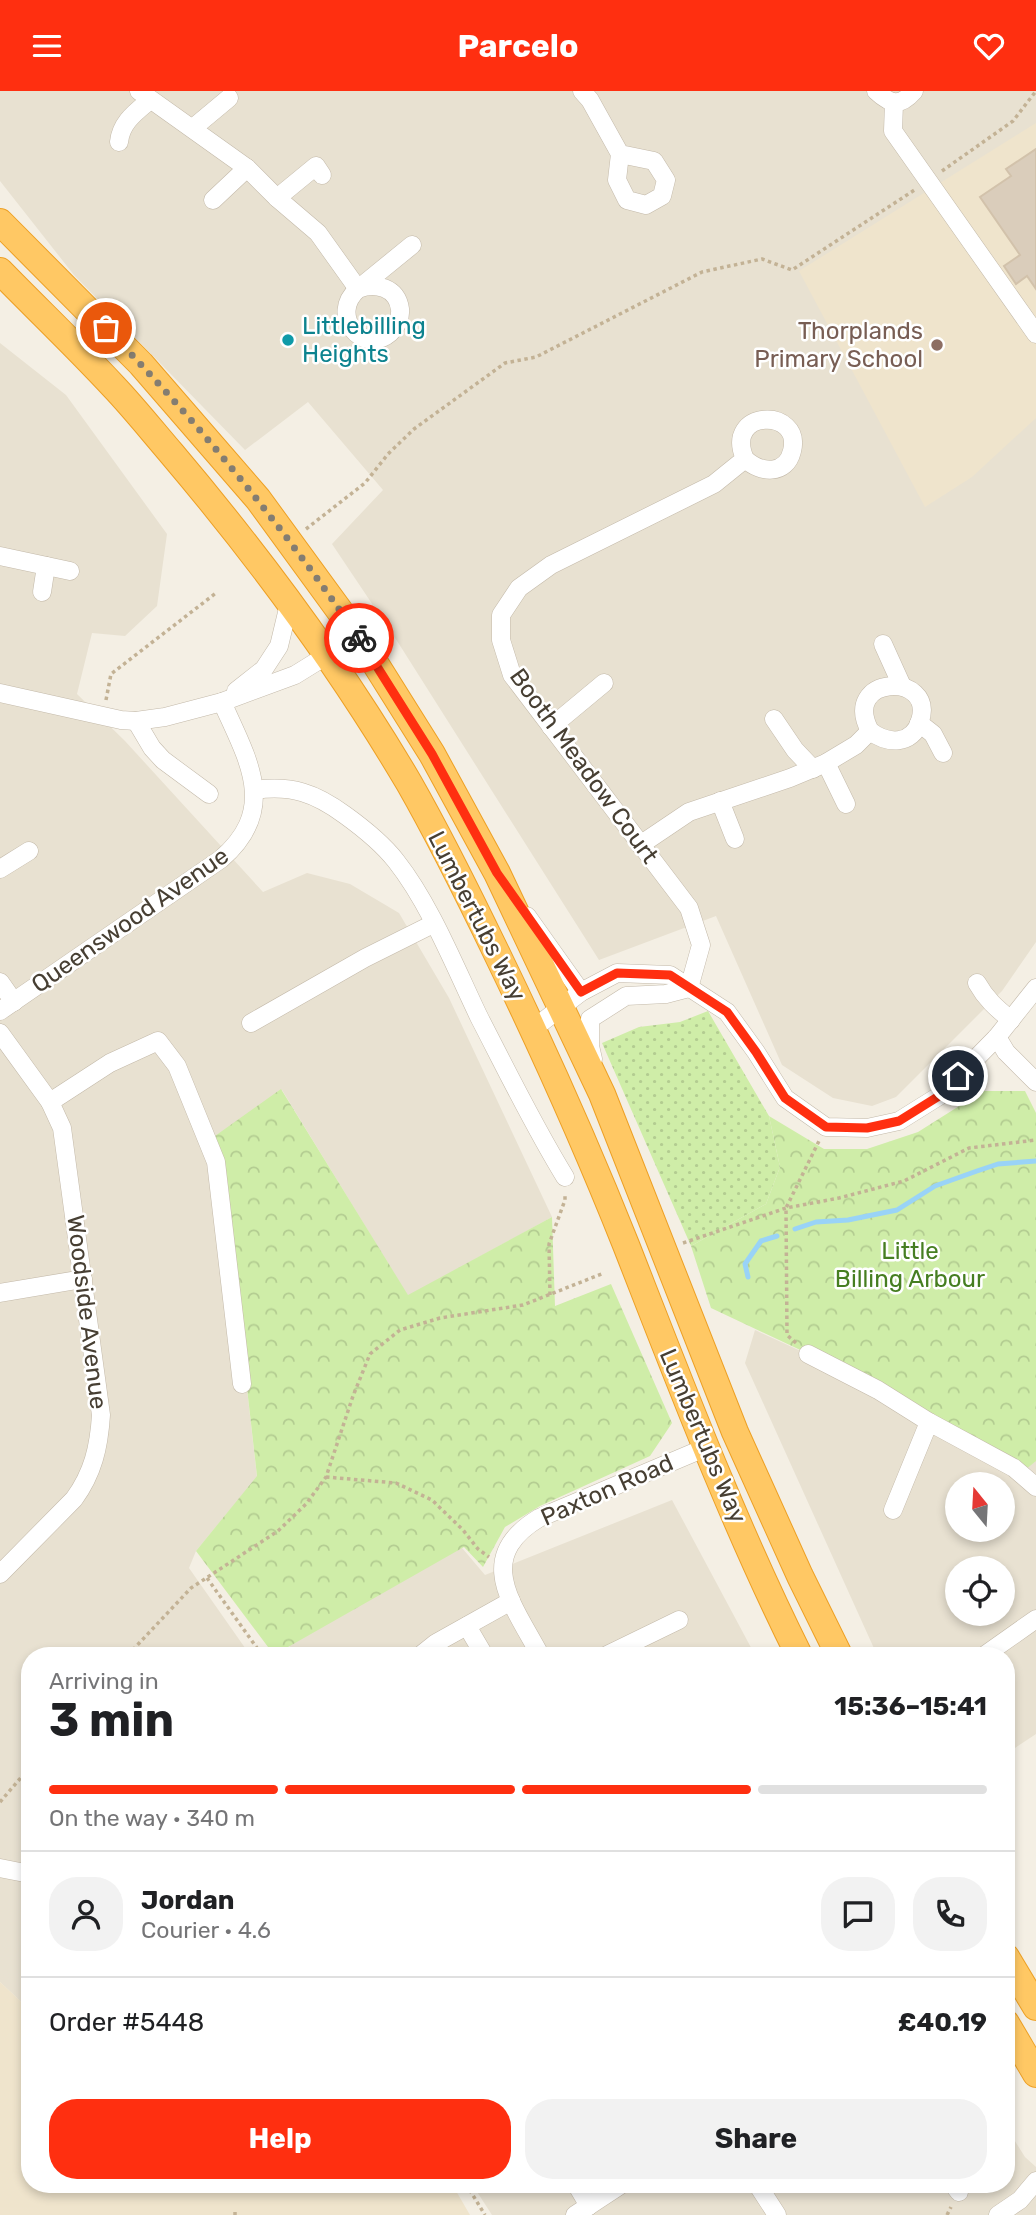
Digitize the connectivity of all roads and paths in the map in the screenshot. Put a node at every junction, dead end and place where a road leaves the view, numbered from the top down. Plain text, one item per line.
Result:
1 (582, 91) edge
2 (876, 91) edge
3 (914, 91) edge
4 (1036, 91) edge
5 (145, 95) edge
6 (231, 100) edge
7 (894, 103) junction
8 (193, 128) junction
9 (119, 142) dead end
10 (620, 154) dead end
11 (247, 168) junction
12 (322, 175) dead end
13 (928, 181) junction
14 (277, 198) junction
15 (213, 200) dead end
16 (0, 222) edge
17 (412, 245) dead end
18 (0, 271) edge
19 (1036, 334) edge
20 (745, 459) dead end
21 (306, 529) dead end
22 (0, 556) edge
23 (46, 566) junction
24 (70, 571) dead end
25 (42, 592) dead end
26 (216, 593) dead end
27 (290, 600) junction
28 (358, 636) junction
29 (883, 644) dead end
30 (328, 655) junction
31 (604, 683) dead end
32 (902, 686) junction
33 (0, 693) edge
34 (222, 702) junction
35 (103, 717) junction
36 (774, 719) dead end
37 (136, 721) junction
38 (919, 723) junction
39 (551, 727) junction
40 (870, 731) junction
41 (943, 753) dead end
42 (819, 766) junction
43 (255, 790) junction
44 (209, 794) dead end
45 (720, 801) junction
46 (846, 804) dead end
47 (735, 839) dead end
48 (640, 845) junction
49 (29, 851) dead end
50 (0, 869) edge
51 (433, 924) junction
52 (0, 982) edge
53 (977, 983) dead end
54 (689, 988) junction
55 (1036, 988) edge
56 (571, 999) junction
57 (7, 1007) edge
58 (1011, 1020) junction
59 (251, 1023) dead end
60 (533, 1029) junction
61 (0, 1033) edge
62 (997, 1037) junction
63 (1036, 1082) edge
64 (602, 1094) junction
65 (50, 1102) junction
66 (826, 1127) junction
67 (1036, 1140) edge
68 (565, 1177) joint
69 (786, 1208) junction
70 (682, 1243) dead end
71 (604, 1272) dead end
72 (83, 1279) junction
73 (0, 1293) edge
74 (550, 1295) junction
75 (808, 1354) joint
76 (242, 1384) dead end
77 (929, 1422) junction
78 (707, 1447) junction
79 (326, 1477) junction
80 (1036, 1487) edge
81 (892, 1510) dead end
82 (502, 1566) junction
83 (0, 1574) edge
84 (207, 1578) junction
85 (511, 1601) junction
86 (1036, 1619) edge
87 (679, 1620) dead end
88 (467, 1626) junction
89 (136, 1647) edge
90 (256, 1647) edge
91 (431, 1647) edge
92 (479, 1647) edge
93 (536, 1647) edge
94 (623, 1647) edge
95 (795, 1647) edge
96 (835, 1647) edge
97 (996, 1647) edge
98 (21, 1778) edge
99 (0, 1802) edge
100 (0, 1868) edge
101 (21, 1872) edge
102 (1015, 1972) edge
103 (1036, 2007) edge
104 (1015, 2038) edge
105 (1036, 2074) edge
106 (1036, 2181) edge
107 (472, 2193) edge
108 (608, 2193) edge
109 (763, 2193) edge
110 (1028, 2197) edge
111 (582, 2210) edge
112 (485, 2215) edge
113 (777, 2215) edge
114 (998, 2215) edge

1 - 10 street
2 - 7 street
3 - 7 street
4 - 13 path
5 - 8 street
5 - 9 street
6 - 8 street
7 - 13 street
8 - 11 street
11 - 14 street
11 - 15 street
12 - 14 street
13 - 19 street
13 - 21 path
14 - 17 street
16 - 28 highway, Lumbertubs Way
18 - 27 highway, Lumbertubs Way
20 - 39 street, Booth Meadow Court
22 - 23 street
23 - 24 street
23 - 25 street
26 - 35 path
27 - 30 highway, Lumbertubs Way
27 - 34 street
28 - 30 street
28 - 56 highway, Lumbertubs Way
29 - 32 street
30 - 34 street
30 - 60 highway, Lumbertubs Way
31 - 39 street
32 - 38 street
32 - 40 street
33 - 35 street
34 - 37 street
34 - 43 street, Queenswood Avenue
35 - 37 street
36 - 42 street
37 - 44 street
38 - 40 street
38 - 41 street
39 - 48 street, Booth Meadow Court
40 - 42 street
42 - 45 street
42 - 46 street
43 - 51 street, Lumbertubs Way
43 - 57 street, Queenswood Avenue
45 - 47 street
45 - 48 street
48 - 54 street, Booth Meadow Court
49 - 50 street
51 - 59 street
51 - 68 street, Lumbertubs Way
52 - 57 street
53 - 58 street
54 - 56 street
54 - 64 street
54 - 66 street
55 - 58 street
56 - 60 street
56 - 64 highway, Lumbertubs Way
58 - 62 street
60 - 78 highway, Lumbertubs Way
61 - 65 street, Woodside Avenue
62 - 63 street
62 - 66 street
64 - 96 highway, Lumbertubs Way
65 - 72 street, Woodside Avenue
65 - 76 street
66 - 69 path
67 - 69 path
68 - 74 path
69 - 70 path
69 - 75 path
71 - 74 path
72 - 73 street
72 - 83 street, Woodside Avenue
74 - 79 path
75 - 77 street
77 - 80 street
77 - 81 street
78 - 82 street, Paxton Road
78 - 95 highway, Lumbertubs Way
79 - 82 path
79 - 84 path
82 - 85 street
84 - 89 path
84 - 90 path
85 - 88 street
85 - 93 street
86 - 97 street
87 - 94 street
88 - 91 street
88 - 92 street
98 - 99 path
100 - 101 street
102 - 103 highway
104 - 105 highway
106 - 110 street
107 - 112 path
108 - 111 street
109 - 113 street
110 - 114 street

